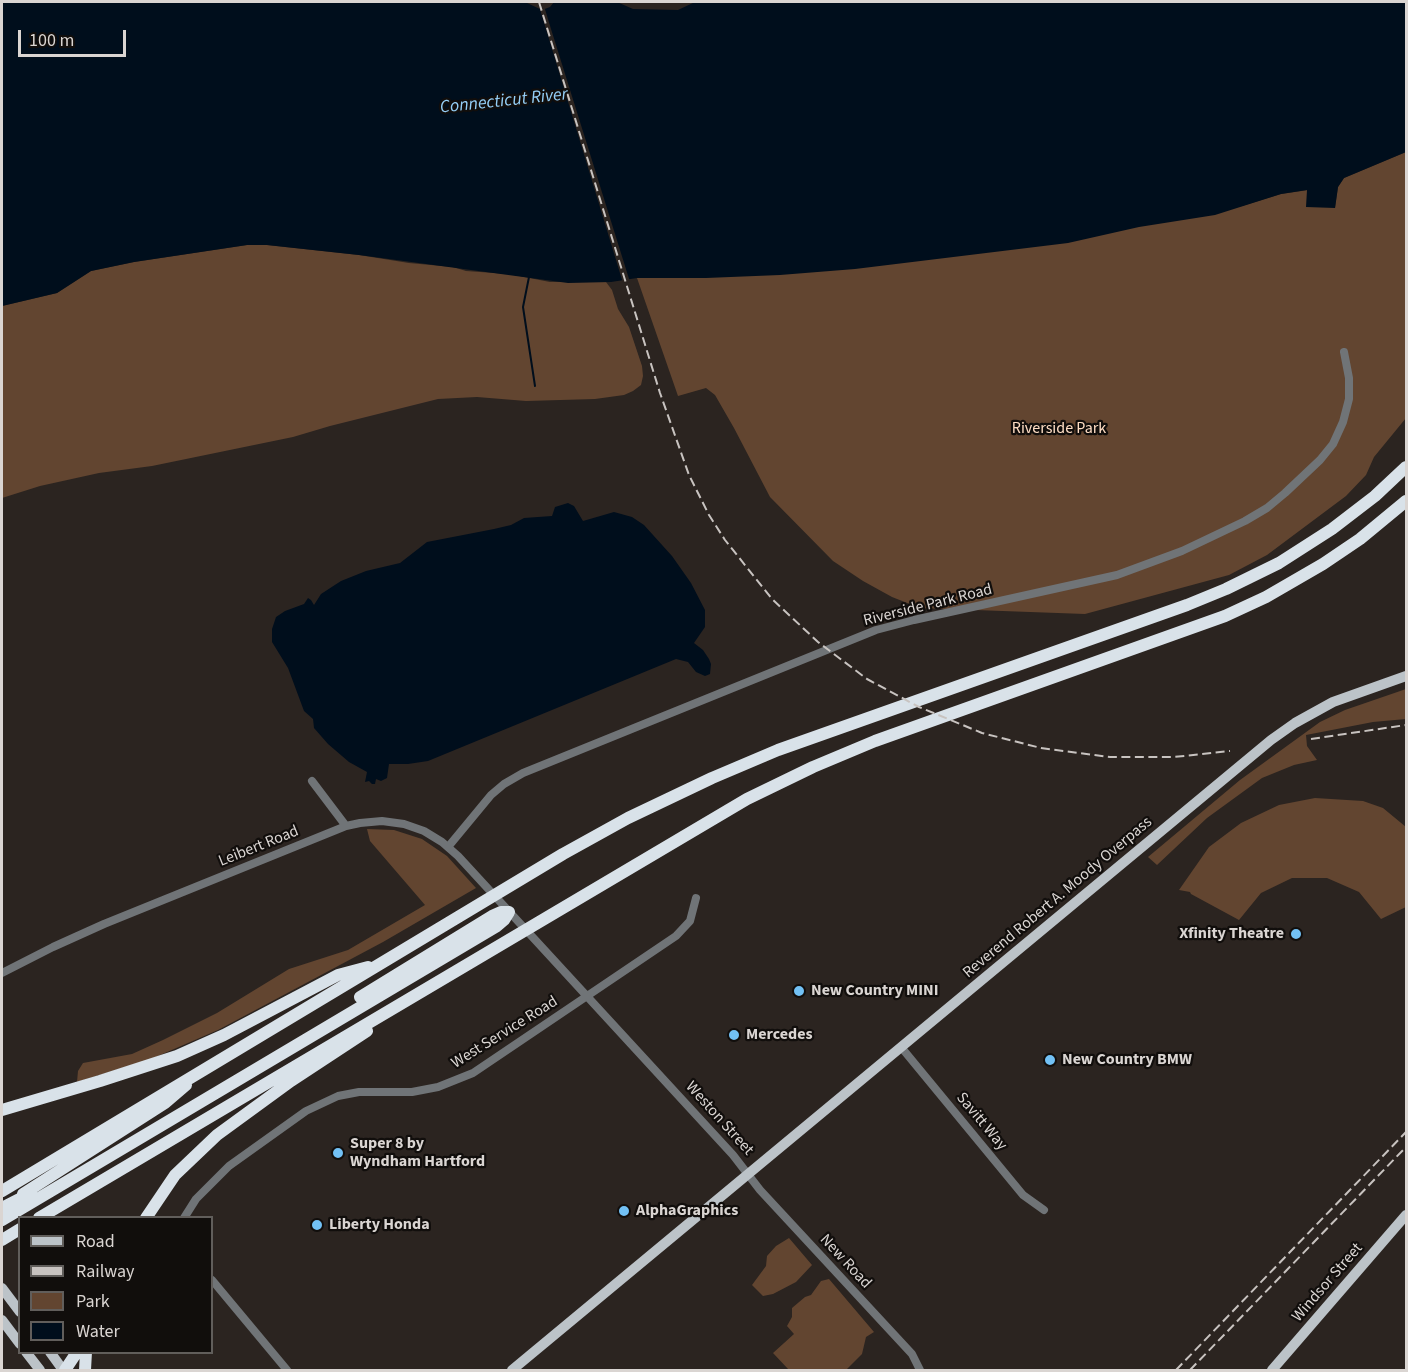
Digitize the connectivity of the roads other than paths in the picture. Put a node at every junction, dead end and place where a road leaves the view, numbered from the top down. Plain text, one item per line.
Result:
1 (1344, 352) dead end
2 (1407, 467) edge
3 (1407, 501) edge
4 (1407, 676) edge
5 (312, 781) dead end
6 (346, 826) junction
7 (448, 847) junction
8 (696, 898) dead end
9 (509, 912) junction
10 (375, 966) junction
11 (2, 974) edge
12 (587, 997) junction
13 (396, 1005) junction
14 (901, 1047) junction
15 (199, 1071) junction
16 (2, 1110) edge
17 (747, 1174) junction
18 (2, 1191) edge
19 (2, 1208) edge
20 (1044, 1210) dead end
21 (1407, 1215) edge
22 (42, 1216) edge
23 (147, 1216) edge
24 (185, 1216) edge
25 (2, 1220) edge
26 (18, 1230) edge
27 (2, 1240) edge
28 (213, 1281) edge
29 (2, 1288) edge
30 (18, 1309) edge
31 (2, 1320) edge
32 (18, 1341) edge
33 (27, 1354) edge
34 (51, 1354) edge
35 (76, 1354) edge
36 (86, 1354) edge
37 (40, 1371) edge
38 (64, 1371) edge
39 (85, 1371) edge
40 (287, 1371) edge
41 (512, 1371) edge
42 (920, 1371) edge
43 (1272, 1371) edge

1 - 7 street, Riverside Park Road
2 - 10 highway
3 - 13 highway
4 - 14 main road, Reverend Robert A. Moody Overpass
5 - 6 street
6 - 7 street, Leibert Road
6 - 11 street, Leibert Road
7 - 9 street, Leibert Road
8 - 12 street, West Service Road
9 - 12 street, Weston Street
9 - 19 highway
9 - 25 highway
10 - 15 highway
10 - 16 highway
12 - 17 street, Weston Street
12 - 24 street, West Service Road
13 - 22 highway
13 - 23 highway
14 - 17 main road, Reverend Robert A. Moody Overpass
14 - 20 street, Savitt Way
15 - 18 highway
15 - 19 highway
17 - 41 main road, Weston Street
17 - 42 street, New Road
21 - 43 main road, Windsor Street
26 - 27 highway
28 - 40 street
29 - 30 main road
31 - 32 main road
33 - 37 main road
34 - 38 main road
35 - 38 highway
36 - 39 highway

